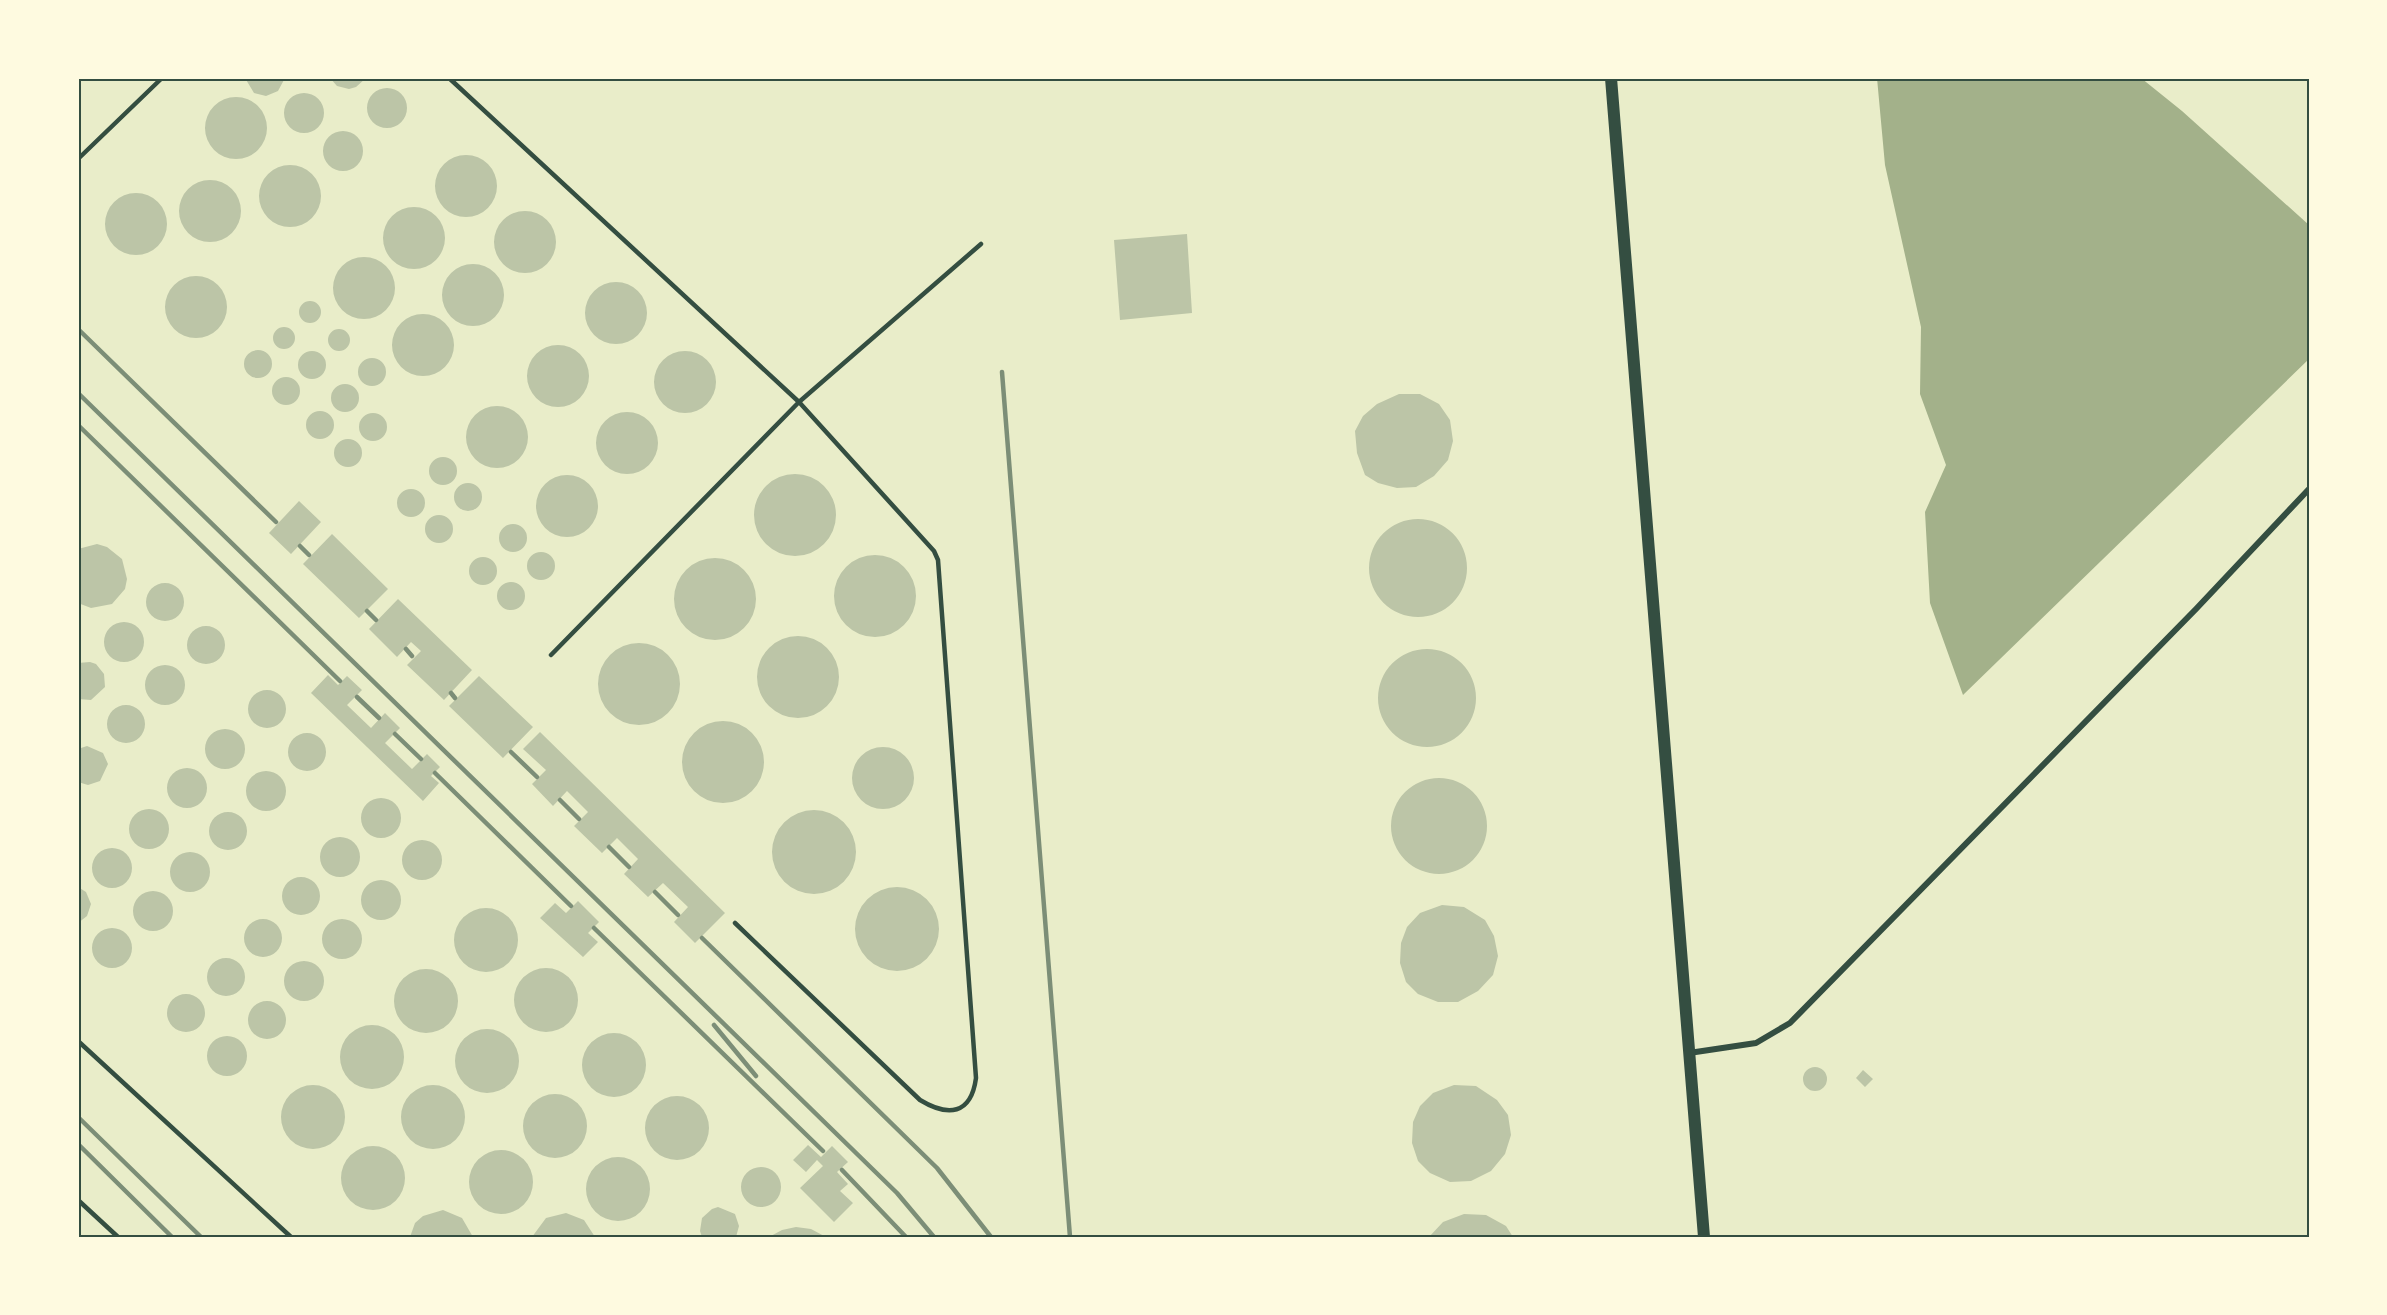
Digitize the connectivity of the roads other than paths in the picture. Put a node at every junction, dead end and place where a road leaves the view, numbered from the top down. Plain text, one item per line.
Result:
1 (162, 78) edge
2 (448, 78) edge
3 (1611, 78) edge
4 (78, 159) edge
5 (981, 244) dead end
6 (798, 402) junction
7 (2309, 489) edge
8 (551, 655) dead end
9 (735, 923) dead end
10 (78, 1041) edge
11 (1689, 1053) junction
12 (78, 1200) edge
13 (117, 1237) edge
14 (291, 1237) edge
15 (1704, 1237) edge

1 - 4 lane
2 - 6 lane
3 - 11 main road
5 - 6 lane
6 - 8 lane
6 - 9 lane
7 - 11 street
10 - 14 lane
11 - 15 main road
12 - 13 lane

